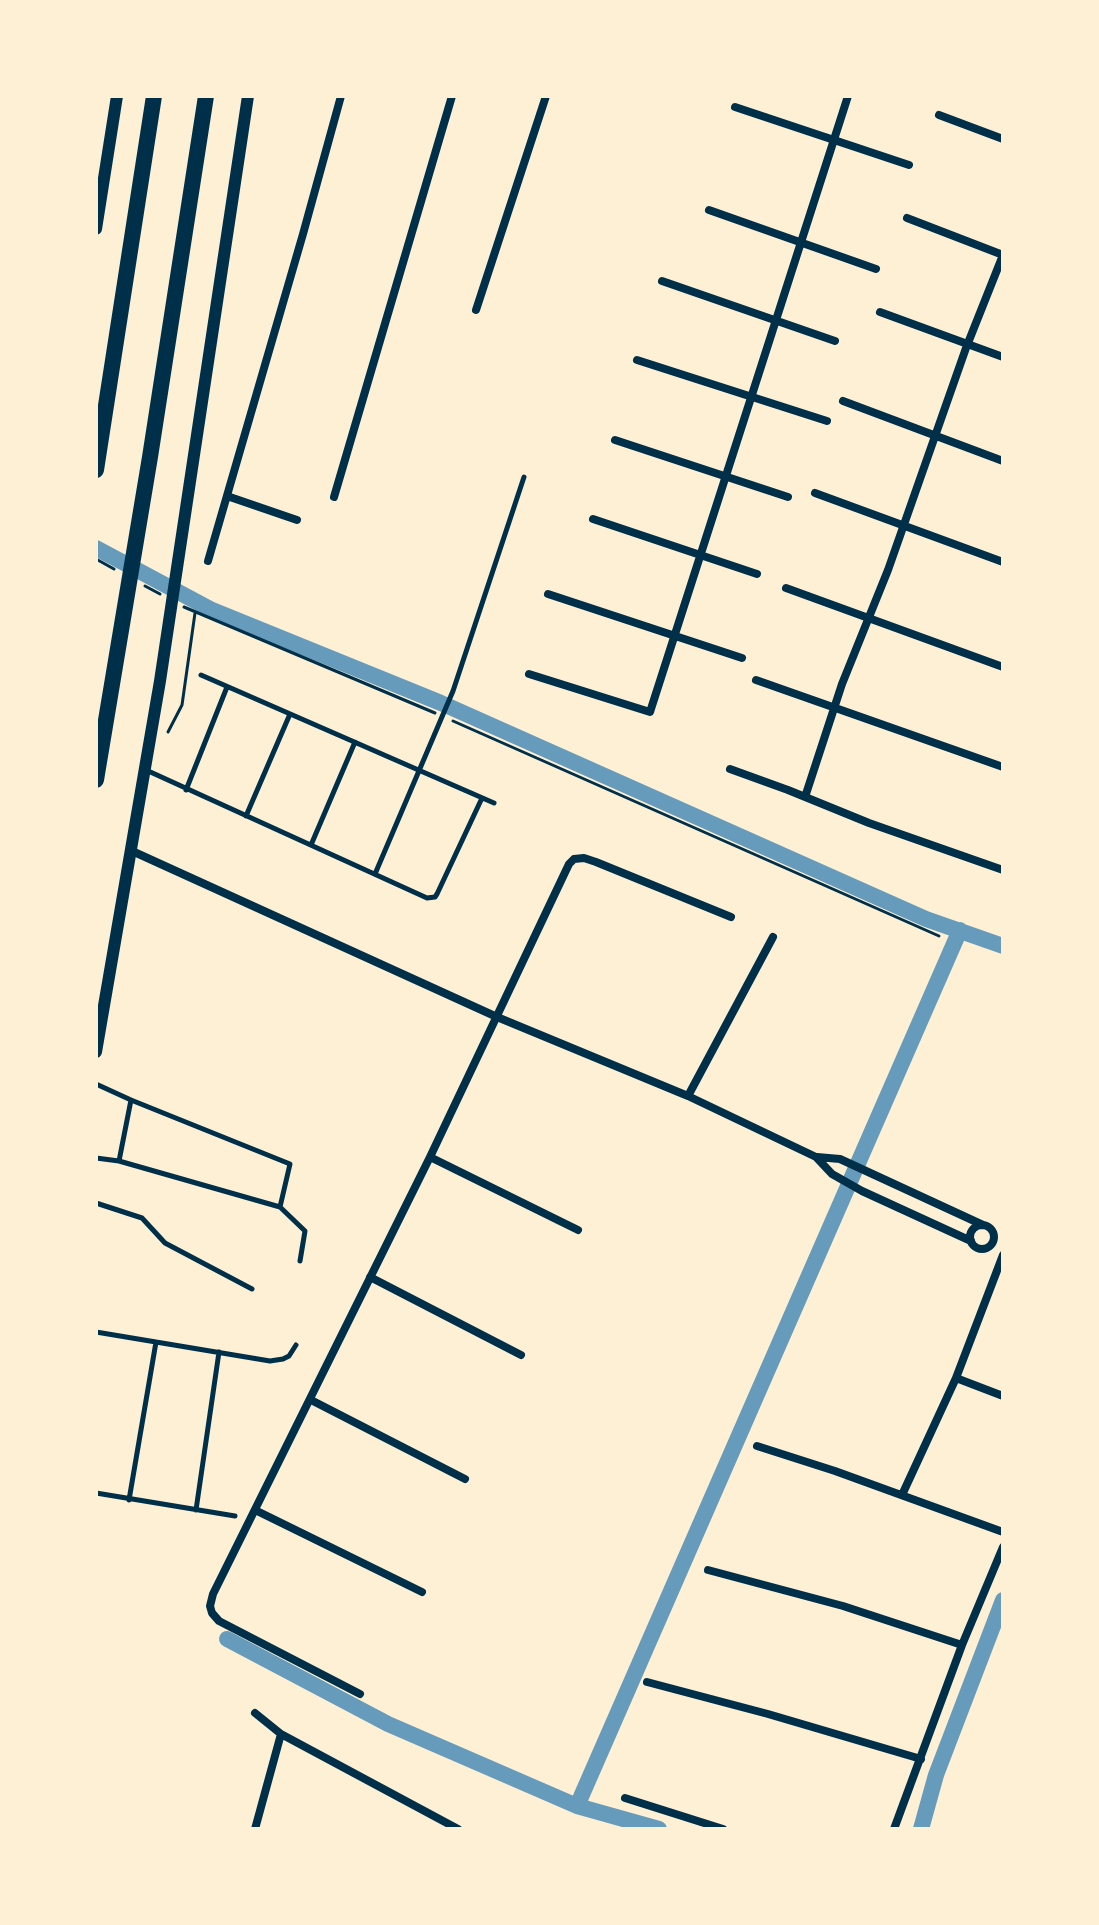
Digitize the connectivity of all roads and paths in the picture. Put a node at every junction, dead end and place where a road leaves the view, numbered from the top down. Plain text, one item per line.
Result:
1 (117, 96) edge
2 (154, 96) edge
3 (206, 96) edge
4 (248, 96) edge
5 (341, 96) edge
6 (452, 96) edge
7 (546, 96) edge
8 (848, 96) edge
9 (735, 107) dead end
10 (939, 115) dead end
11 (1003, 139) edge
12 (833, 141) junction
13 (909, 165) dead end
14 (709, 210) dead end
15 (907, 218) dead end
16 (96, 229) edge
17 (800, 243) junction
18 (1003, 255) edge
19 (876, 269) dead end
20 (662, 281) dead end
21 (476, 310) dead end
22 (880, 312) dead end
23 (776, 321) junction
24 (835, 341) dead end
25 (968, 344) junction
26 (1003, 357) edge
27 (637, 360) dead end
28 (751, 397) junction
29 (843, 401) dead end
30 (827, 421) dead end
31 (935, 435) junction
32 (615, 440) dead end
33 (1003, 461) edge
34 (96, 470) edge
35 (524, 477) dead end
36 (725, 477) junction
37 (815, 493) dead end
38 (227, 496) junction
39 (334, 497) dead end
40 (788, 497) dead end
41 (593, 519) dead end
42 (297, 520) dead end
43 (903, 525) junction
44 (700, 557) junction
45 (96, 559) edge
46 (208, 561) dead end
47 (1003, 562) edge
48 (121, 573) dead end
49 (757, 574) dead end
50 (133, 579) dead end
51 (786, 588) dead end
52 (548, 594) dead end
53 (171, 599) dead end
54 (183, 606) dead end
55 (195, 613) junction
56 (869, 618) junction
57 (674, 638) junction
58 (742, 658) dead end
59 (1003, 667) edge
60 (529, 674) dead end
61 (201, 675) dead end
62 (756, 680) dead end
63 (227, 687) junction
64 (834, 707) junction
65 (290, 714) junction
66 (441, 718) junction
67 (454, 721) dead end
68 (168, 732) dead end
69 (355, 742) junction
70 (1003, 767) edge
71 (730, 769) dead end
72 (145, 770) junction
73 (421, 771) junction
74 (96, 780) edge
75 (186, 790) junction
76 (805, 797) junction
77 (482, 798) junction
78 (494, 803) dead end
79 (246, 816) junction
80 (311, 845) junction
81 (132, 851) junction
82 (1003, 870) edge
83 (375, 874) junction
84 (731, 917) dead end
85 (939, 936) dead end
86 (773, 937) dead end
87 (497, 1017) junction
88 (96, 1052) edge
89 (96, 1084) edge
90 (688, 1096) junction
91 (131, 1100) junction
92 (430, 1157) junction
93 (816, 1157) junction
94 (96, 1158) edge
95 (119, 1161) junction
96 (903, 1189) junction
97 (96, 1203) edge
98 (280, 1207) junction
99 (894, 1207) junction
100 (983, 1225) junction
101 (578, 1230) dead end
102 (971, 1241) junction
103 (993, 1243) junction
104 (1003, 1248) edge
105 (1003, 1255) edge
106 (300, 1261) dead end
107 (370, 1277) junction
108 (252, 1289) dead end
109 (96, 1332) edge
110 (156, 1342) junction
111 (296, 1345) dead end
112 (219, 1352) junction
113 (521, 1355) dead end
114 (956, 1378) junction
115 (1003, 1396) edge
116 (311, 1400) junction
117 (757, 1446) dead end
118 (465, 1479) dead end
119 (96, 1493) edge
120 (902, 1495) junction
121 (129, 1500) junction
122 (196, 1510) junction
123 (255, 1510) junction
124 (235, 1516) dead end
125 (1003, 1532) edge
126 (1003, 1547) edge
127 (708, 1570) dead end
128 (422, 1592) dead end
129 (962, 1645) junction
130 (647, 1682) dead end
131 (360, 1694) dead end
132 (255, 1713) dead end
133 (281, 1734) junction
134 (921, 1759) junction
135 (625, 1798) dead end
136 (255, 1829) edge
137 (458, 1829) edge
138 (723, 1829) edge
139 (894, 1829) edge

1 - 16 main road
2 - 34 highway
3 - 74 highway
4 - 72 main road
5 - 38 street
6 - 39 street
7 - 21 street
8 - 12 street
9 - 12 street
10 - 11 street
12 - 13 street
12 - 17 street
14 - 17 street
15 - 18 street
17 - 19 street
17 - 23 street
18 - 25 street
20 - 23 street
22 - 25 street
23 - 24 street
23 - 28 street
25 - 26 street
25 - 31 street
27 - 28 street
28 - 30 street
28 - 36 street
29 - 31 street
31 - 33 street
31 - 43 street
32 - 36 street
35 - 66 lane
36 - 40 street
36 - 44 street
37 - 43 street
38 - 42 street
38 - 46 street
41 - 44 street
43 - 47 street
43 - 56 street
44 - 49 street
44 - 57 street
45 - 48 path
50 - 53 path
51 - 56 street
52 - 57 street
54 - 55 path
55 - 66 path
55 - 68 path
56 - 59 street
56 - 64 street
57 - 58 street
57 - 60 street
61 - 63 lane
62 - 64 street
63 - 65 lane
63 - 75 lane
64 - 70 street
64 - 76 street
65 - 69 lane
65 - 79 lane
66 - 73 lane
67 - 85 path
69 - 73 lane
69 - 80 lane
71 - 76 street
72 - 75 lane
72 - 81 main road
73 - 77 lane
73 - 83 lane
75 - 79 lane
76 - 82 street
77 - 78 lane
77 - 83 lane
79 - 80 lane
80 - 83 lane
81 - 87 street
81 - 88 main road
84 - 87 street
86 - 90 street
87 - 90 street
87 - 92 street
89 - 91 lane
90 - 93 street
91 - 95 lane
91 - 98 lane
92 - 101 street
92 - 107 street
93 - 96 street
93 - 99 street
94 - 95 lane
95 - 98 lane
96 - 99 street
96 - 100 street
97 - 108 lane
98 - 106 lane
99 - 102 street
100 - 102 street
100 - 103 street
102 - 103 street
103 - 104 street
105 - 114 street
107 - 113 street
107 - 116 street
109 - 110 lane
110 - 112 lane
110 - 121 lane
111 - 112 lane
112 - 122 lane
114 - 115 street
114 - 120 street
116 - 118 street
116 - 123 street
117 - 120 street
119 - 121 lane
120 - 125 street
121 - 122 lane
122 - 124 lane
123 - 128 street
123 - 131 street
126 - 129 street
127 - 129 street
129 - 134 street
130 - 134 street
132 - 133 street
133 - 136 street
133 - 137 street
134 - 139 street
135 - 138 street

